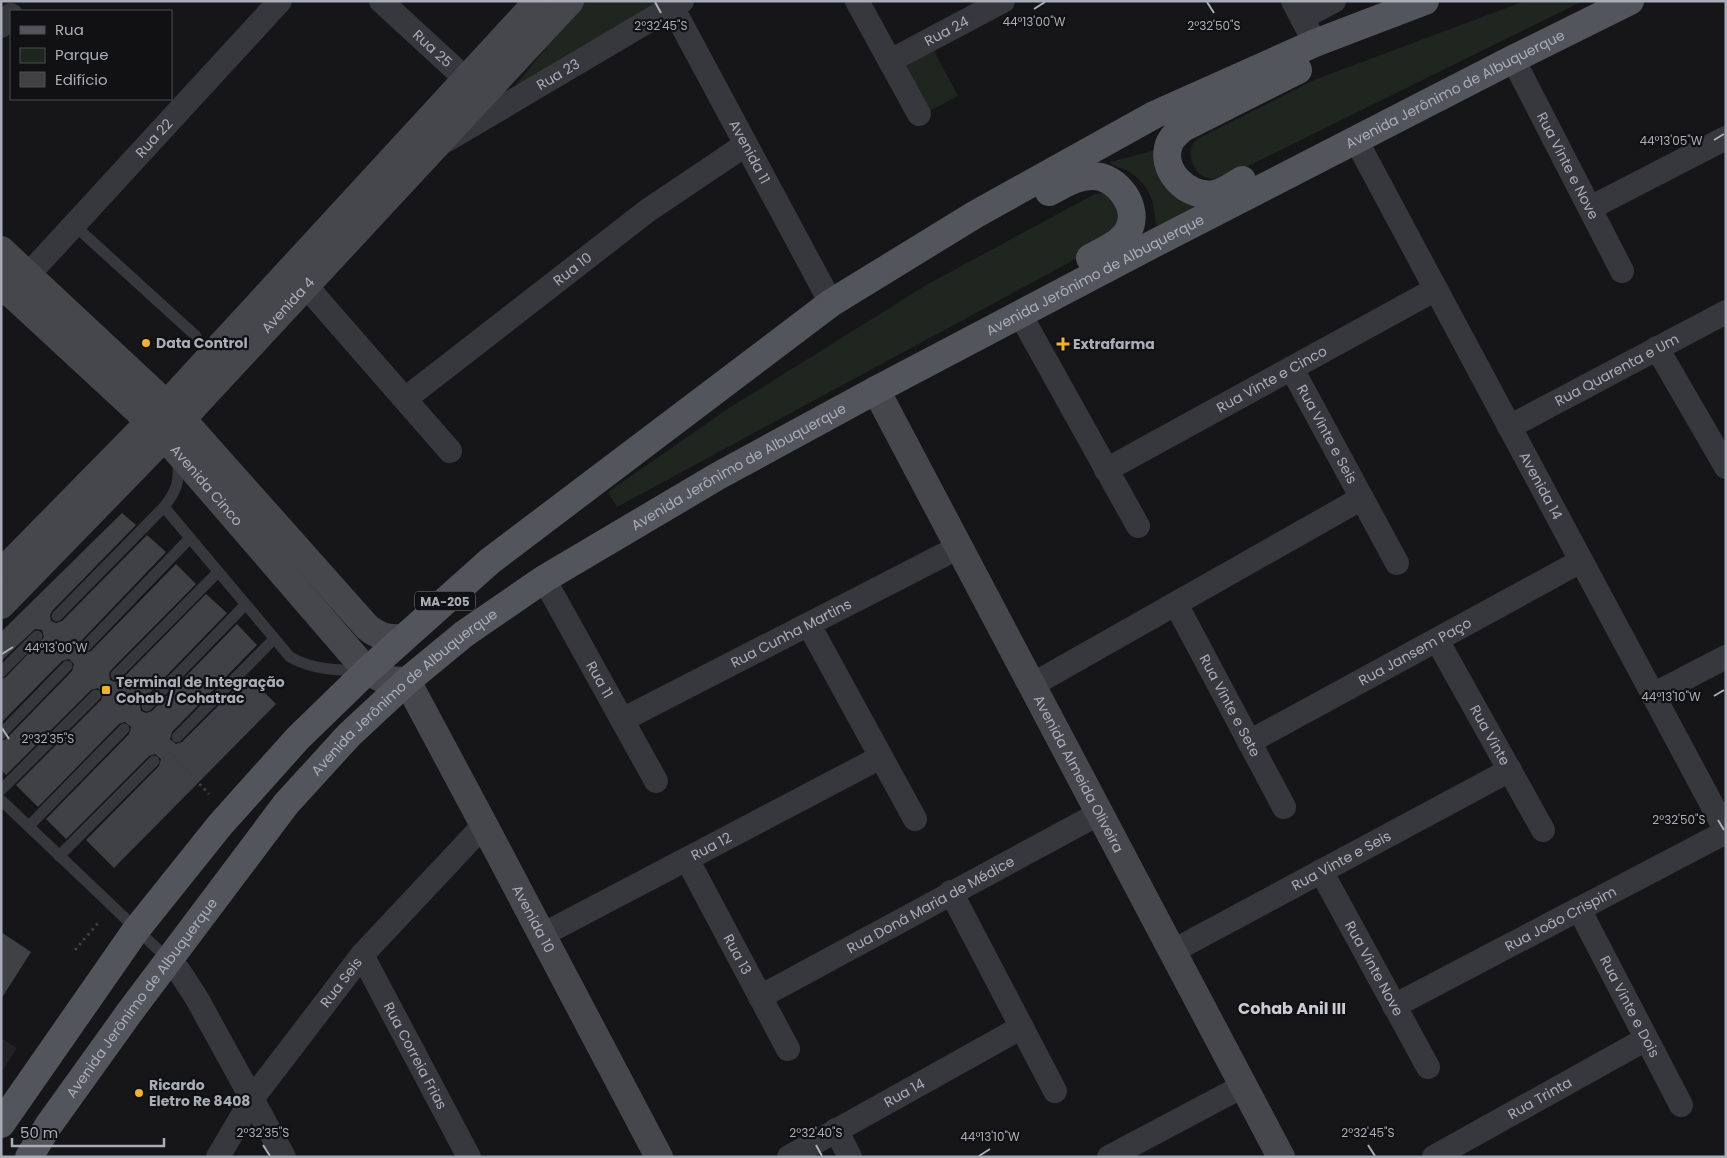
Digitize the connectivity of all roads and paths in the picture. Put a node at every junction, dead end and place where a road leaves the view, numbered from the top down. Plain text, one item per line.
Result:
1 (24, 1) edge
2 (280, 1) edge
3 (381, 1) edge
4 (538, 1) edge
5 (570, 1) edge
6 (857, 1) edge
7 (1003, 1) edge
8 (1334, 1) edge
9 (1425, 1) edge
10 (1443, 1) edge
11 (1630, 1) edge
12 (1, 2) edge
13 (674, 3) edge
14 (12, 10) edge
15 (14, 10) edge
16 (1298, 10) edge
17 (10, 16) edge
18 (1, 26) edge
19 (1315, 43) junction
20 (1513, 59) junction
21 (890, 61) junction
22 (475, 87) junction
23 (919, 114) dead end
24 (1726, 138) edge
25 (1356, 140) junction
26 (745, 145) junction
27 (434, 148) junction
28 (1590, 208) junction
29 (74, 226) junction
30 (1, 250) edge
31 (1622, 271) dead end
32 (28, 275) junction
33 (1, 284) edge
34 (306, 286) junction
35 (1436, 289) junction
36 (830, 303) junction
37 (1726, 312) edge
38 (1020, 314) junction
39 (196, 336) dead end
40 (1657, 348) junction
41 (1292, 369) junction
42 (876, 390) junction
43 (405, 399) junction
44 (168, 426) junction
45 (1509, 427) junction
46 (450, 451) dead end
47 (1726, 467) edge
48 (1106, 470) junction
49 (1362, 498) junction
50 (164, 507) junction
51 (1138, 526) dead end
52 (190, 538) junction
53 (959, 547) junction
54 (1581, 561) junction
55 (1397, 563) dead end
56 (218, 572) junction
57 (7, 573) edge
58 (544, 579) junction
59 (1176, 604) junction
60 (1, 605) edge
61 (245, 605) junction
62 (57, 616) dead end
63 (809, 624) junction
64 (37, 636) dead end
65 (403, 638) junction
66 (274, 640) junction
67 (1437, 640) junction
68 (86, 646) dead end
69 (1726, 657) edge
70 (67, 666) dead end
71 (367, 671) junction
72 (1, 672) edge
73 (116, 675) dead end
74 (406, 681) junction
75 (1032, 685) junction
76 (96, 695) dead end
77 (1653, 695) junction
78 (147, 706) dead end
79 (622, 720) junction
80 (124, 729) dead end
81 (1, 734) edge
82 (177, 737) dead end
83 (1249, 742) junction
84 (165, 749) dead end
85 (882, 757) junction
86 (154, 761) dead end
87 (1510, 770) junction
88 (656, 781) dead end
89 (1, 790) edge
90 (209, 794) dead end
91 (1, 800) edge
92 (1284, 807) dead end
93 (1100, 813) junction
94 (916, 819) dead end
95 (484, 825) junction
96 (29, 826) junction
97 (1543, 830) dead end
98 (1726, 831) edge
99 (59, 856) junction
100 (687, 859) junction
101 (1321, 871) junction
102 (951, 892) junction
103 (1579, 909) junction
104 (99, 922) dead end
105 (136, 930) junction
106 (542, 935) junction
107 (75, 950) dead end
108 (1173, 952) junction
109 (362, 955) junction
110 (169, 960) junction
111 (760, 997) junction
112 (1394, 1006) junction
113 (1022, 1027) junction
114 (1646, 1039) junction
115 (788, 1049) dead end
116 (1428, 1067) dead end
117 (1243, 1086) junction
118 (1055, 1091) dead end
119 (252, 1099) junction
120 (1680, 1105) dead end
121 (1, 1124) edge
122 (836, 1130) junction
123 (1472, 1147) edge
124 (29, 1157) edge
125 (218, 1157) edge
126 (284, 1157) edge
127 (469, 1157) edge
128 (659, 1157) edge
129 (788, 1157) edge
130 (850, 1157) edge
131 (1109, 1157) edge
132 (1281, 1157) edge
133 (1434, 1157) edge

1 - 15 street
2 - 29 street, Rua 22
3 - 22 street, Rua 25
4 - 22 main road, Avenida 4
5 - 22 main road, Avenida 4
6 - 21 street
7 - 21 street, Rua 24
8 - 16 street
9 - 19 main road
10 - 20 main road
11 - 20 main road, Avenida Jerônimo de Albuquerque
12 - 14 street
13 - 26 street, Avenida 11
13 - 27 street, Rua 23
16 - 19 street
17 - 18 street
19 - 36 main road
20 - 25 main road, Avenida Jerônimo de Albuquerque
20 - 28 street, Rua Vinte e Nove
21 - 23 street
22 - 27 main road, Avenida 4
22 - 44 main road, Avenida 4
24 - 28 street
25 - 35 street, Avenida 14
25 - 38 main road, Avenida Jerônimo de Albuquerque
26 - 36 street, Avenida 11
26 - 43 street, Rua 10
27 - 34 main road, Avenida 4
28 - 31 street, Rua Vinte e Nove
29 - 32 street, Rua 22
29 - 39 lane
30 - 32 main road, Avenida Cinco
32 - 44 main road, Avenida Cinco
33 - 44 main road, Avenida Cinco
34 - 43 street
34 - 44 main road, Avenida 4
35 - 41 street, Rua Vinte e Cinco
35 - 45 street, Avenida 14
36 - 42 main road
36 - 65 main road, MA-205
37 - 40 street, Rua Quarenta e Um
38 - 42 main road, Avenida Jerônimo de Albuquerque
38 - 48 street
40 - 45 street, Rua Quarenta e Um
40 - 47 street
41 - 48 street, Rua Vinte e Cinco
41 - 49 street, Rua Vinte e Seis
42 - 53 main road, Avenida Almeida Oliveira
42 - 58 main road, Avenida Jerônimo de Albuquerque
43 - 46 street
44 - 50 lane
44 - 57 main road, Avenida 4
44 - 65 main road, Avenida Cinco
44 - 71 main road, Avenida Cinco
45 - 54 street, Avenida 14
48 - 51 street
49 - 55 street, Rua Vinte e Seis
49 - 59 street, Rua Vinte e Seis
50 - 52 lane
50 - 62 lane
52 - 56 lane
52 - 68 lane
53 - 63 street, Rua Cunha Martins
53 - 75 main road, Avenida Almeida Oliveira
54 - 67 street, Rua Jansem Paço
54 - 77 street, Avenida 14
56 - 61 lane
56 - 73 lane
57 - 60 main road, Avenida 4
58 - 74 main road, Avenida Jerônimo de Albuquerque
58 - 79 street, Rua 11
59 - 75 street, Rua Vinte e Seis
59 - 83 street, Rua Vinte e Sete
61 - 66 lane
61 - 78 lane
63 - 79 street, Rua Cunha Martins
63 - 85 street
64 - 72 lane
65 - 71 main road, MA-205
66 - 71 lane
66 - 82 lane
67 - 83 street, Rua Jansem Paço
67 - 87 street, Rua Vinte
69 - 77 street
70 - 81 lane
71 - 74 main road, Avenida Cinco
71 - 105 main road
74 - 95 main road, Avenida 10
74 - 110 main road, Avenida Jerônimo de Albuquerque
75 - 93 main road, Avenida Almeida Oliveira
76 - 89 lane
77 - 98 street, Avenida 14
79 - 88 street, Rua 11
80 - 96 lane
83 - 92 street, Rua Vinte e Sete
84 - 90 path
85 - 94 street
85 - 100 street, Rua 12
86 - 99 lane
87 - 97 street, Rua Vinte
87 - 101 street, Rua Vinte e Seis
91 - 96 lane
93 - 102 street, Rua Doná Maria de Médice
93 - 108 main road, Avenida Almeida Oliveira
95 - 106 main road, Avenida 10
95 - 109 street, Rua Seis
96 - 99 lane
98 - 103 street, Rua João Crispim
99 - 105 lane
100 - 106 street, Rua 12
100 - 111 street, Rua 13
101 - 108 street, Rua Vinte e Seis
101 - 112 street, Rua Vinte Nove
102 - 111 street, Rua Doná Maria de Médice
102 - 113 street
103 - 112 street, Rua João Crispim
103 - 114 street, Rua Vinte e Dois
104 - 107 path
105 - 110 lane
105 - 121 main road
106 - 128 main road, Avenida 10
108 - 117 main road, Avenida Almeida Oliveira
109 - 119 street, Rua Seis
109 - 127 street, Rua Correia Frias
110 - 119 street
110 - 124 main road, Avenida Jerônimo de Albuquerque
111 - 115 street, Rua 13
112 - 116 street, Rua Vinte Nove
113 - 118 street
113 - 122 street, Rua 14
114 - 120 street, Rua Vinte e Dois
114 - 123 street, Rua Trinta
117 - 131 street
117 - 132 main road, Avenida Almeida Oliveira
119 - 125 street, Rua Seis
119 - 126 street
122 - 129 street, Rua 14
122 - 130 street
123 - 133 street, Rua Trinta

